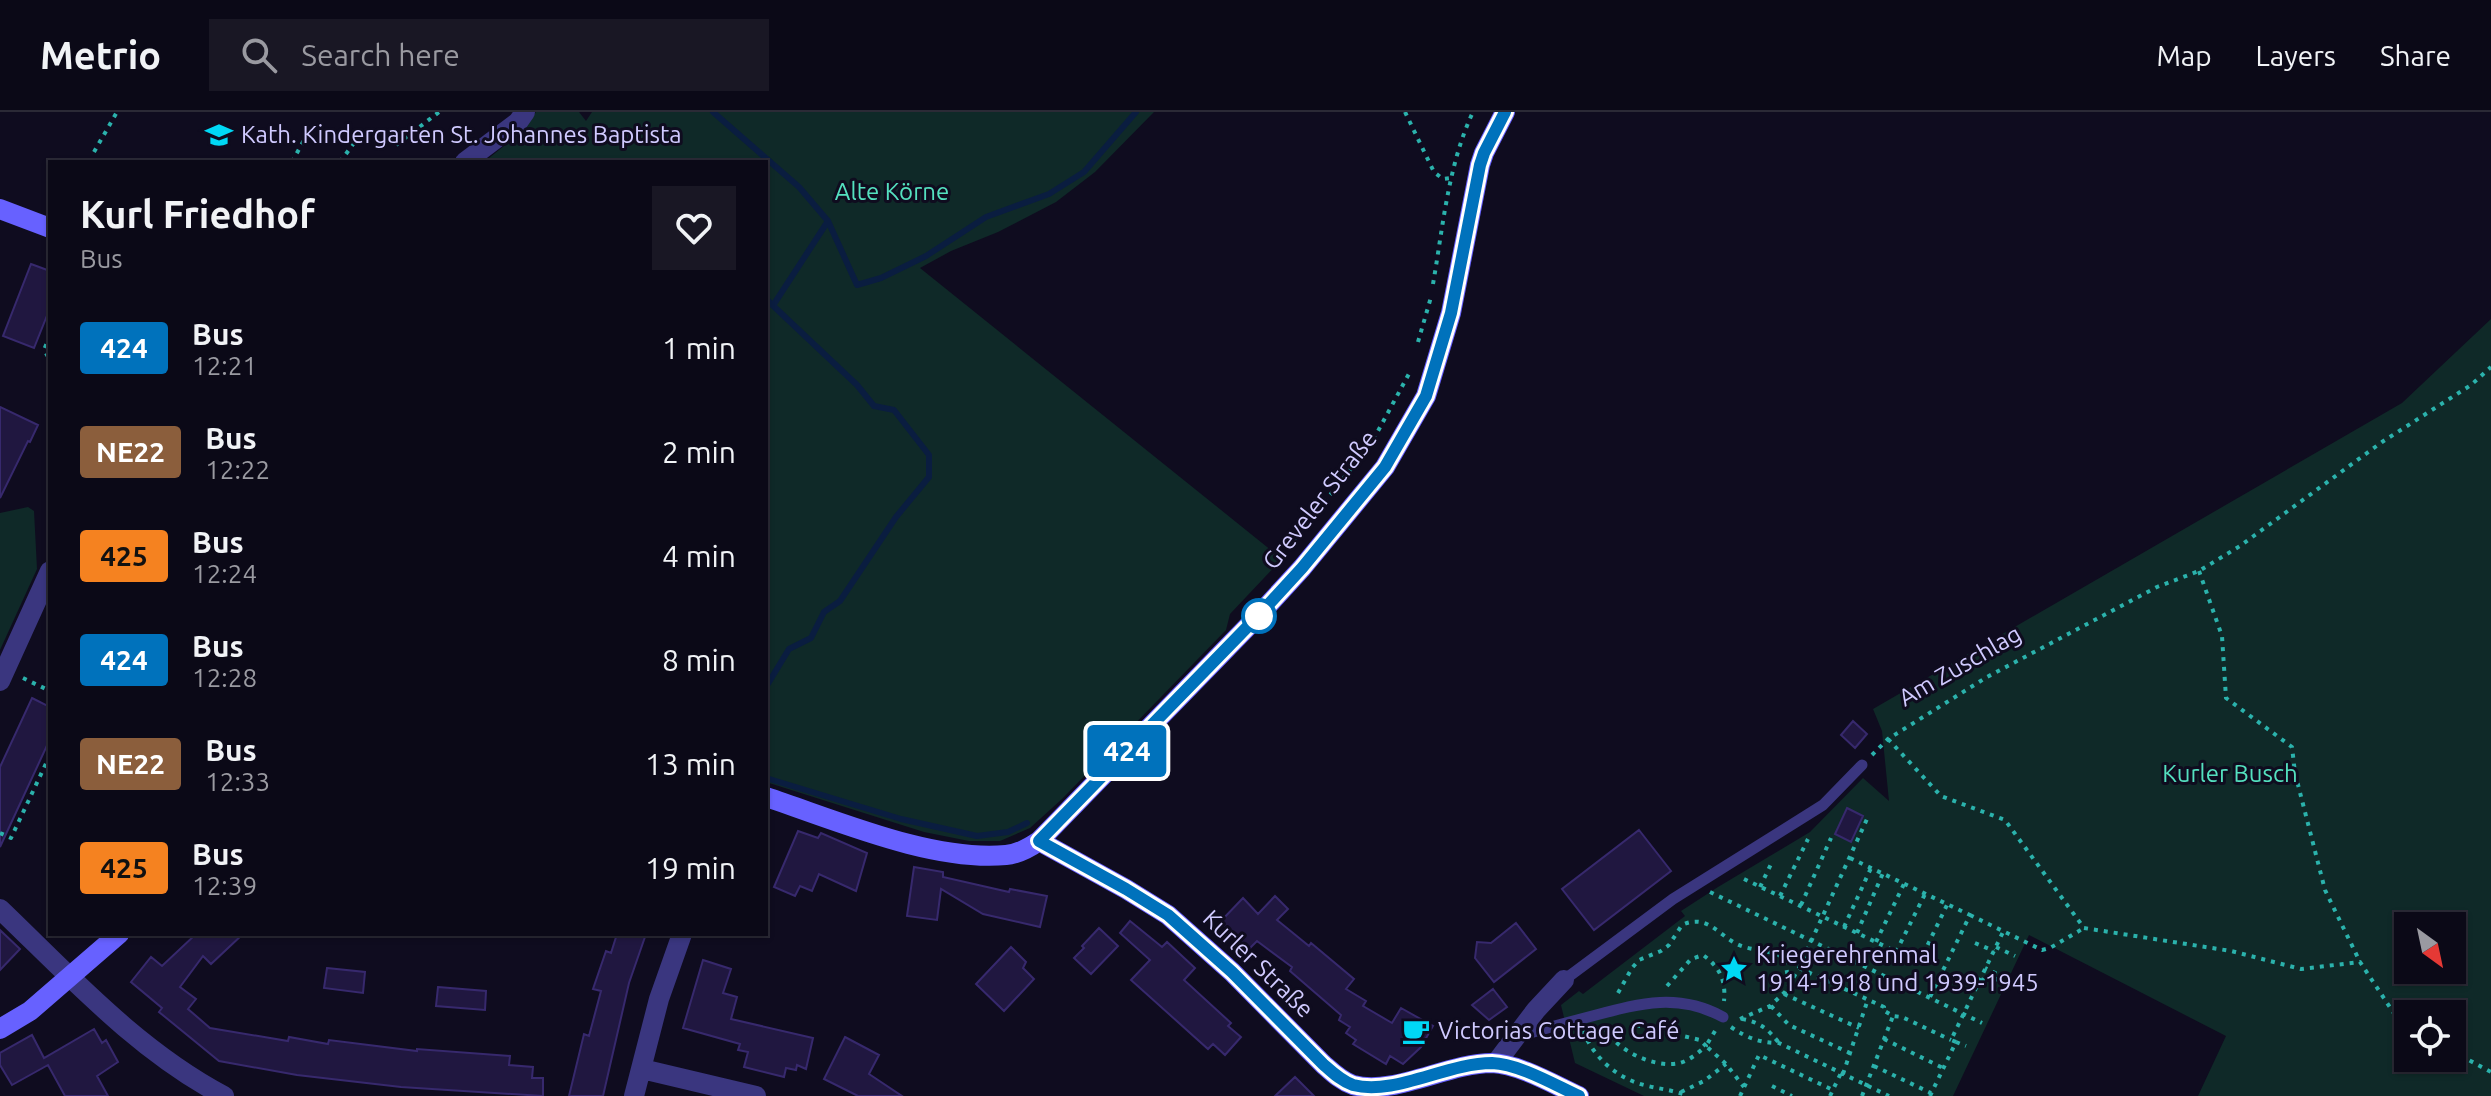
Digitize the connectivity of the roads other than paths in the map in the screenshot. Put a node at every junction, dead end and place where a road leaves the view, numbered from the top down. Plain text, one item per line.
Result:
1 (525, 112) edge
2 (1505, 112) edge
3 (468, 160) edge
4 (0, 209) edge
5 (48, 227) edge
6 (48, 575) edge
7 (0, 681) edge
8 (1862, 765) road end
9 (768, 798) edge
10 (1039, 841) junction
11 (0, 909) edge
12 (117, 936) edge
13 (681, 936) edge
14 (71, 977) junction
15 (1564, 980) joint
16 (1723, 1017) road end
17 (0, 1029) edge
18 (1516, 1038) junction
19 (1496, 1063) junction
20 (642, 1069) junction
21 (1353, 1090) edge
22 (224, 1096) edge
23 (634, 1096) edge
24 (756, 1096) edge
25 (1579, 1096) edge

1 - 3 street
2 - 10 street, Greveler Straße
4 - 5 street
6 - 7 street
8 - 15 lane
9 - 10 street
10 - 21 street, Kurler Straße
11 - 14 street
12 - 14 street
13 - 20 street
14 - 17 street
14 - 22 street
15 - 18 street
16 - 18 lane
18 - 19 street
19 - 21 street, Kurler Straße
19 - 25 street, Kurler Straße
20 - 23 street
20 - 24 street

